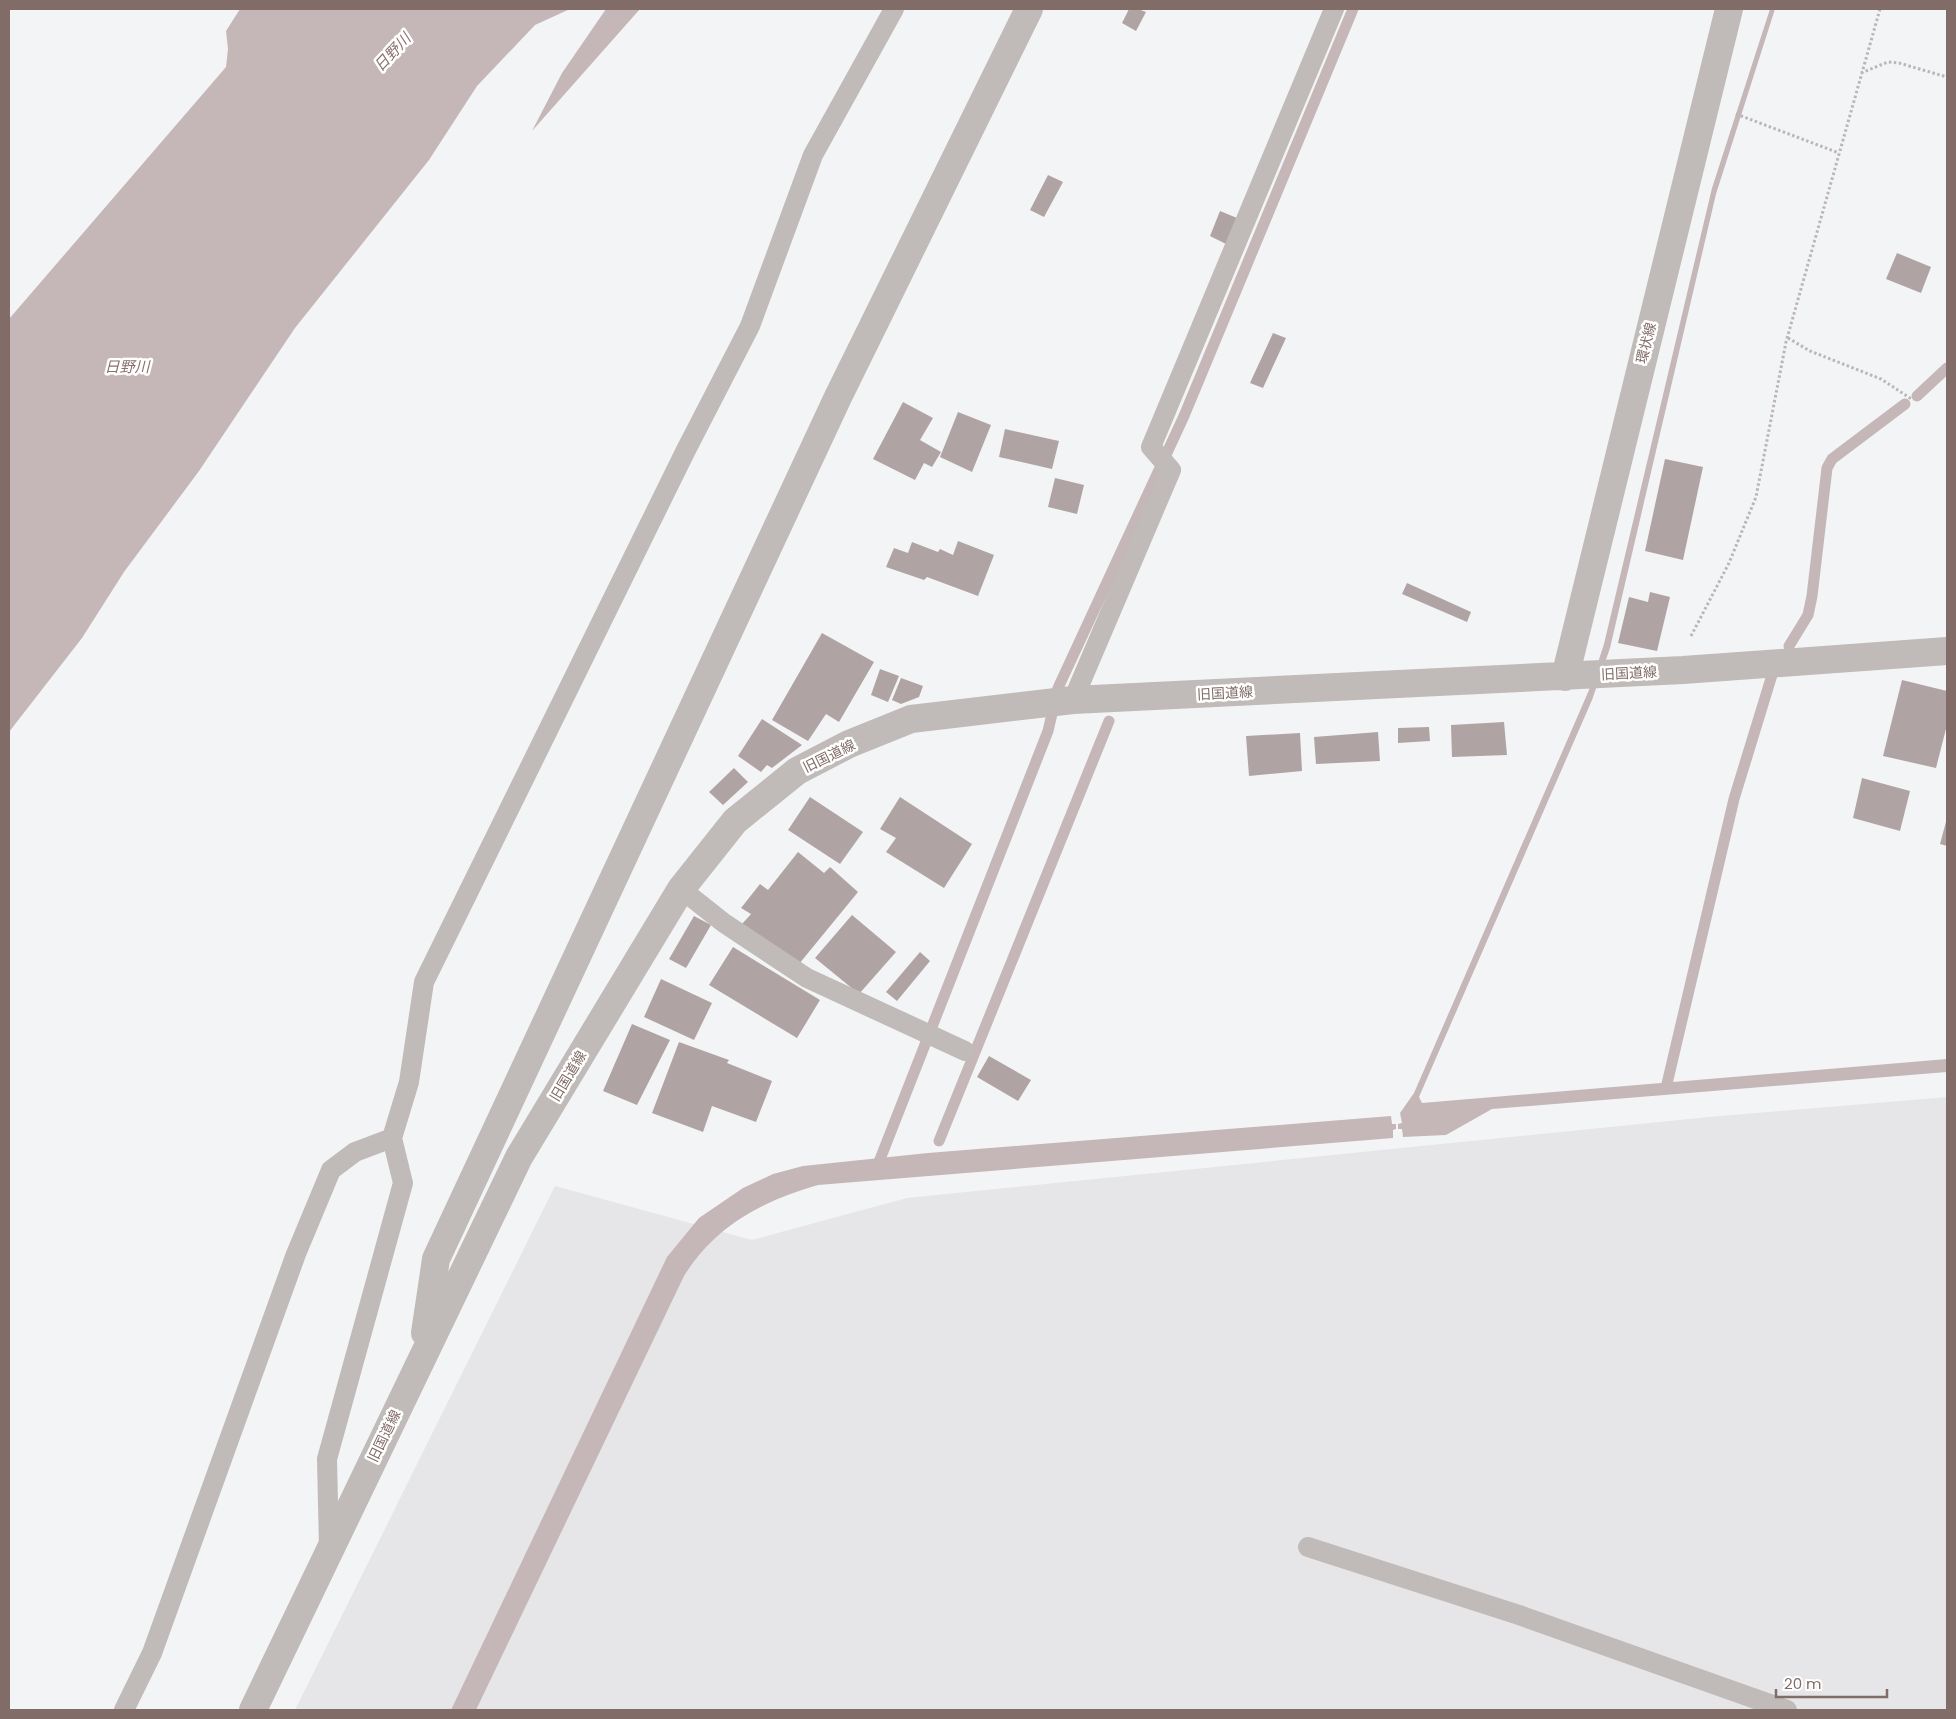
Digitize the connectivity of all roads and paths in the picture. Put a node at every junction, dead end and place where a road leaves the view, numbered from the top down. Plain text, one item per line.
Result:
1 (894, 9) edge
2 (1029, 9) edge
3 (1334, 9) edge
4 (1729, 9) edge
5 (1880, 9) edge
6 (1861, 73) junction
7 (1947, 77) edge
8 (1705, 102) junction
9 (1839, 153) junction
10 (1788, 338) junction
11 (1913, 400) dead end
12 (1947, 651) edge
13 (1683, 670) junction
14 (1564, 677) junction
15 (1073, 700) junction
16 (680, 889) junction
17 (965, 1051) dead end
18 (392, 1138) junction
19 (421, 1358) junction
20 (1308, 1547) dead end
21 (329, 1550) junction
22 (124, 1710) edge
23 (253, 1710) edge
24 (1787, 1710) edge

1 - 18 lane
2 - 19 street
3 - 15 lane
4 - 8 street, 環状線
5 - 6 path
6 - 7 path
6 - 9 path
8 - 9 path
8 - 14 street, 環状線
9 - 10 path
10 - 11 path
10 - 13 path
12 - 13 street, 旧国道線
13 - 14 street, 旧国道線
14 - 15 street, 旧国道線
15 - 16 street, 旧国道線
16 - 17 lane
16 - 19 street, 旧国道線
18 - 21 lane
18 - 22 lane
19 - 21 street, 旧国道線
20 - 24 lane
21 - 23 street, 旧国道線

